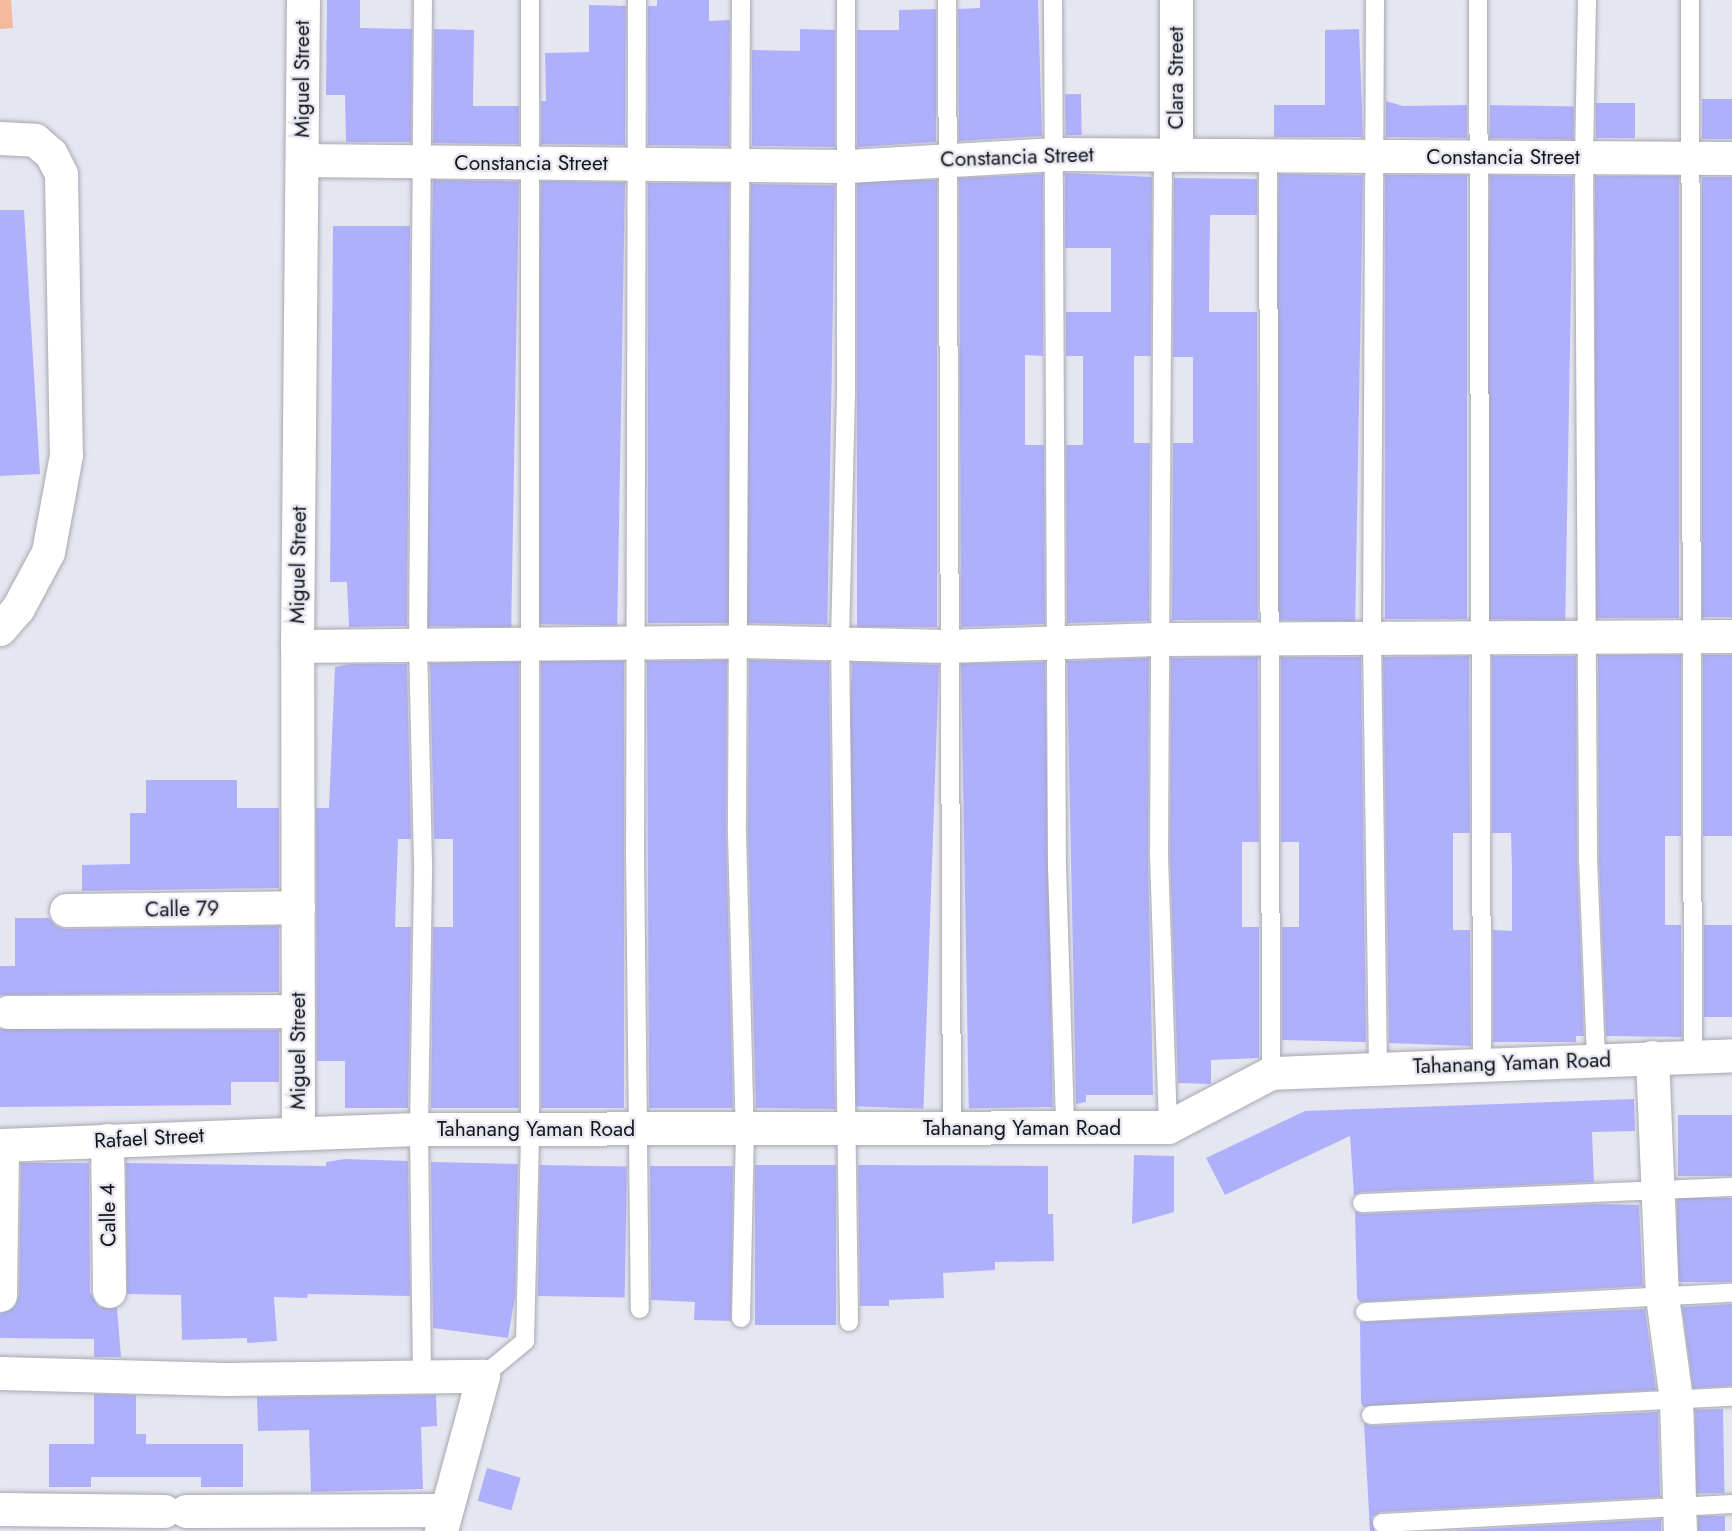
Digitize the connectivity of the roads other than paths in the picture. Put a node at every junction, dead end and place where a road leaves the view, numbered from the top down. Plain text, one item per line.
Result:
1 (303, 0) edge
2 (423, 0) edge
3 (530, 0) edge
4 (637, 0) edge
5 (741, 0) edge
6 (846, 0) edge
7 (947, 0) edge
8 (1053, 0) edge
9 (1176, 0) edge
10 (1375, 0) edge
11 (1478, 0) edge
12 (1587, 0) edge
13 (1690, 0) edge
14 (0, 138) edge
15 (1056, 154) junction
16 (1170, 155) junction
17 (1268, 156) junction
18 (1584, 156) junction
19 (1376, 157) junction
20 (1693, 157) junction
21 (946, 158) junction
22 (1478, 158) junction
23 (1732, 158) edge
24 (302, 160) junction
25 (421, 163) junction
26 (529, 163) junction
27 (638, 164) junction
28 (740, 165) junction
29 (848, 166) junction
30 (0, 629) edge
31 (1732, 636) edge
32 (1588, 637) junction
33 (1691, 637) junction
34 (1480, 638) junction
35 (1158, 639) junction
36 (1372, 640) junction
37 (529, 641) junction
38 (738, 641) junction
39 (1059, 641) junction
40 (1269, 641) junction
41 (635, 642) junction
42 (840, 642) junction
43 (297, 646) junction
44 (947, 646) junction
45 (418, 647) junction
46 (298, 908) junction
47 (66, 910) dead end
48 (298, 1011) junction
49 (8, 1012) dead end
50 (1732, 1055) edge
51 (1693, 1056) junction
52 (1652, 1057) junction
53 (1596, 1060) junction
54 (1482, 1065) junction
55 (1378, 1068) junction
56 (1271, 1073) junction
57 (1168, 1127) junction
58 (1065, 1128) junction
59 (419, 1129) junction
60 (637, 1129) junction
61 (746, 1129) junction
62 (848, 1129) junction
63 (952, 1129) junction
64 (530, 1130) junction
65 (298, 1131) junction
66 (107, 1140) junction
67 (1, 1145) edge
68 (1732, 1187) edge
69 (1659, 1192) junction
70 (1362, 1203) dead end
71 (109, 1291) dead end
72 (1732, 1293) edge
73 (0, 1295) edge
74 (1662, 1296) junction
75 (640, 1309) dead end
76 (1365, 1312) dead end
77 (741, 1318) dead end
78 (849, 1322) dead end
79 (0, 1373) edge
80 (422, 1376) junction
81 (483, 1376) junction
82 (1732, 1397) edge
83 (1676, 1399) junction
84 (1371, 1415) dead end
85 (1732, 1504) edge
86 (0, 1509) edge
87 (1680, 1518) edge
88 (444, 1520) edge
89 (1382, 1523) dead end

1 - 24 street, Miguel Street
2 - 25 lane
3 - 26 lane
4 - 27 lane
5 - 28 lane
6 - 29 lane
7 - 21 lane
8 - 15 lane
9 - 16 street, Clara Street
10 - 19 lane
11 - 22 lane
12 - 18 lane
13 - 20 lane
14 - 30 street
15 - 16 street, Constancia Street
15 - 21 street, Constancia Street
15 - 39 lane
16 - 17 street, Constancia Street
16 - 35 lane
17 - 19 street, Constancia Street
17 - 40 lane
18 - 20 street, Constancia Street
18 - 22 street, Constancia Street
18 - 32 lane
19 - 22 street, Constancia Street
19 - 36 lane
20 - 23 street, Constancia Street
20 - 33 lane
21 - 29 street, Constancia Street
21 - 44 lane
22 - 34 lane
24 - 25 street, Constancia Street
24 - 43 street, Miguel Street
25 - 26 street, Constancia Street
25 - 45 lane
26 - 27 street, Constancia Street
26 - 37 lane
27 - 28 street, Constancia Street
27 - 41 lane
28 - 29 street, Constancia Street
28 - 38 lane
29 - 42 lane
31 - 33 street
32 - 33 street
32 - 34 street
32 - 53 lane
33 - 51 lane
34 - 36 street
34 - 54 lane
35 - 39 street
35 - 40 street
35 - 57 lane
36 - 40 street
36 - 55 lane
37 - 41 street
37 - 45 street
37 - 64 lane
38 - 41 street
38 - 42 street
38 - 61 lane
39 - 44 street
39 - 58 lane
40 - 56 lane
41 - 60 lane
42 - 44 street
42 - 62 lane
43 - 45 street
43 - 46 street, Miguel Street
44 - 63 lane
45 - 59 lane
46 - 47 street, Calle 79
46 - 48 street, Miguel Street
48 - 49 street
48 - 65 street, Miguel Street
50 - 51 street, Tahanang Yaman Road
51 - 52 street, Tahanang Yaman Road
52 - 53 street, Tahanang Yaman Road
52 - 69 street
53 - 54 street, Tahanang Yaman Road
54 - 55 street, Tahanang Yaman Road
55 - 56 street, Tahanang Yaman Road
56 - 57 street, Tahanang Yaman Road
57 - 58 street, Tahanang Yaman Road
58 - 63 street, Tahanang Yaman Road
59 - 64 street, Tahanang Yaman Road
59 - 65 street, Tahanang Yaman Road
59 - 80 lane
60 - 61 street, Tahanang Yaman Road
60 - 64 street, Tahanang Yaman Road
60 - 75 lane
61 - 62 street, Tahanang Yaman Road
61 - 77 lane
62 - 63 street, Tahanang Yaman Road
62 - 78 lane
64 - 81 lane
65 - 66 street, Rafael Street
66 - 67 street, Rafael Street
66 - 71 street, Calle 4
67 - 73 street
68 - 69 lane
69 - 70 lane
69 - 74 street
72 - 74 lane
74 - 76 lane
74 - 83 street
79 - 80 street
80 - 81 street
81 - 88 street
82 - 83 lane
83 - 84 lane
83 - 87 street
85 - 87 lane
86 - 88 street
87 - 89 lane

